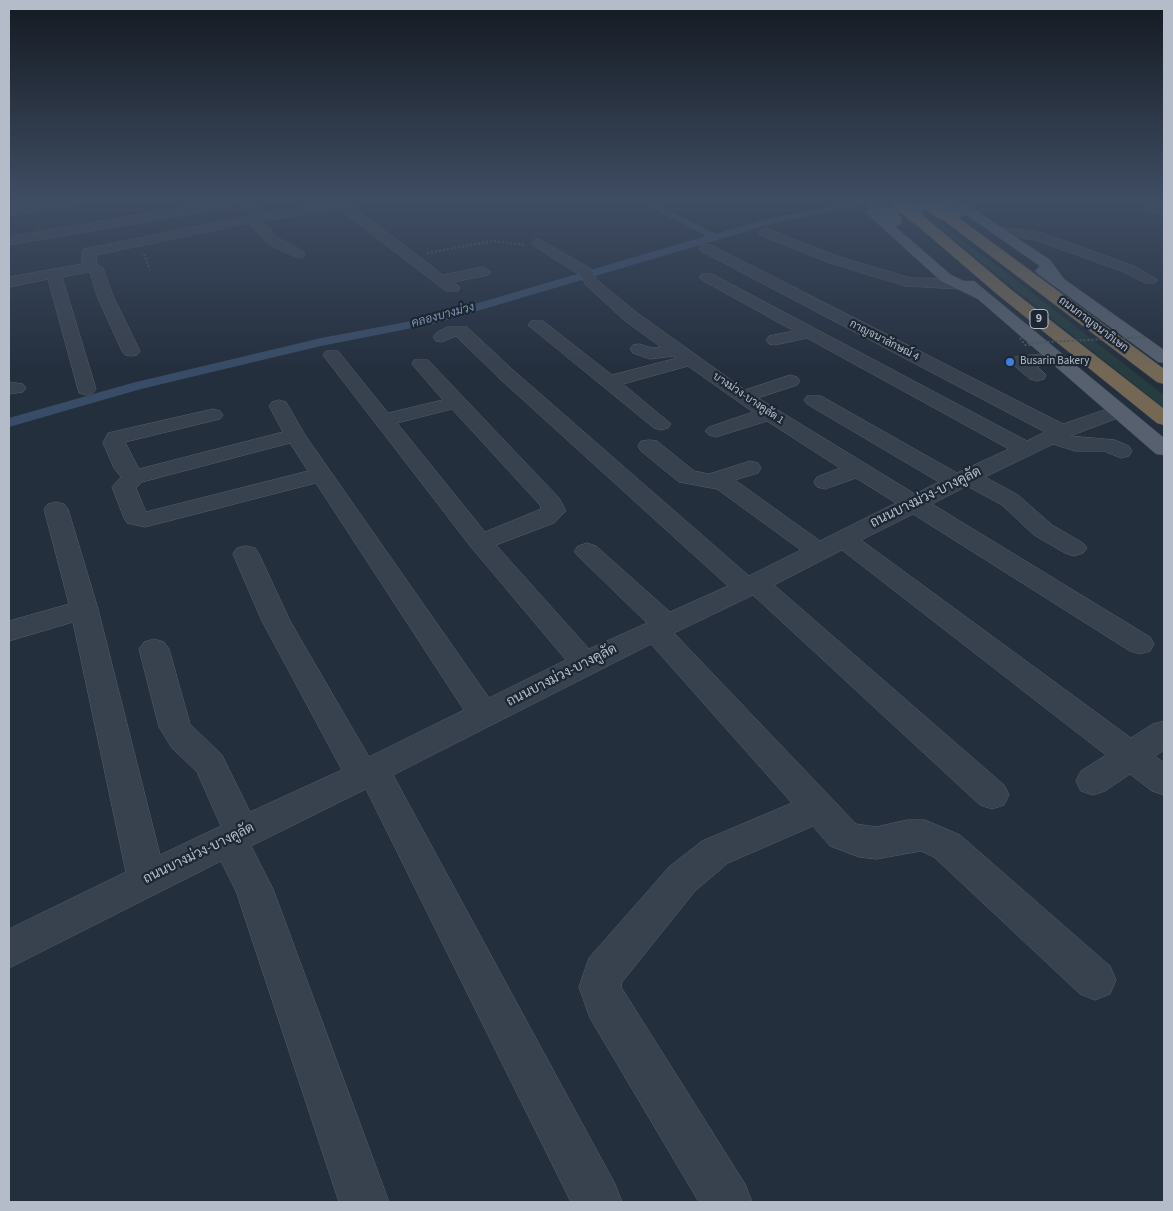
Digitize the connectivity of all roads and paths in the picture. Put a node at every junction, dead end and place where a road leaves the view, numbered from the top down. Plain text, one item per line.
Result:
1 (85, 257) edge
2 (84, 258) edge
3 (410, 258) edge
4 (560, 258) edge
5 (724, 258) edge
6 (829, 258) edge
7 (923, 258) edge
8 (938, 258) edge
9 (964, 258) edge
10 (1012, 258) edge
11 (1023, 258) edge
12 (1037, 258) edge
13 (1097, 258) edge
14 (483, 272) dead end
15 (54, 274) junction
16 (707, 277) dead end
17 (1150, 280) dead end
18 (1057, 281) junction
19 (9, 282) edge
20 (960, 284) junction
21 (983, 296) junction
22 (536, 325) dead end
23 (810, 332) junction
24 (442, 337) dead end
25 (1147, 337) dead end
26 (1020, 338) dead end
27 (774, 340) dead end
28 (639, 349) dead end
29 (131, 351) dead end
30 (332, 355) dead end
31 (684, 355) junction
32 (1164, 358) edge
33 (1057, 359) junction
34 (421, 364) dead end
35 (1037, 375) dead end
36 (1164, 378) edge
37 (790, 381) dead end
38 (608, 382) junction
39 (86, 389) dead end
40 (742, 397) junction
41 (814, 400) dead end
42 (458, 402) junction
43 (279, 406) dead end
44 (1119, 411) junction
45 (769, 414) junction
46 (213, 415) dead end
47 (1164, 419) edge
48 (384, 420) junction
49 (661, 424) dead end
50 (716, 431) dead end
51 (961, 431) dead end
52 (295, 435) junction
53 (1037, 444) junction
54 (649, 446) dead end
55 (1164, 449) edge
56 (1121, 451) dead end
57 (750, 468) dead end
58 (857, 469) junction
59 (323, 474) junction
60 (134, 477) junction
61 (713, 480) junction
62 (963, 480) junction
63 (825, 482) dead end
64 (913, 504) junction
65 (56, 508) dead end
66 (480, 542) junction
67 (831, 545) junction
68 (1074, 548) dead end
69 (587, 551) dead end
70 (246, 554) dead end
71 (750, 586) junction
72 (84, 609) junction
73 (660, 628) junction
74 (9, 631) edge
75 (1140, 644) dead end
76 (154, 650) dead end
77 (585, 663) junction
78 (484, 715) junction
79 (1164, 733) edge
80 (1131, 757) junction
81 (368, 773) junction
82 (1093, 781) dead end
83 (1164, 781) edge
84 (992, 795) dead end
85 (818, 808) junction
86 (236, 836) junction
87 (147, 880) junction
88 (9, 949) edge
89 (1095, 980) dead end
90 (364, 1202) edge
91 (597, 1202) edge
92 (728, 1202) edge

1 - 29 street
2 - 15 street
3 - 14 street
4 - 31 street, บางม่วง-บางคูลัด 1
5 - 53 street, กาญจนาลักษณ์ 4
6 - 20 street
7 - 20 main road
8 - 21 main road, bridge
9 - 47 highway, 9, bridge
10 - 36 highway, ถนนกาญจนาภิเษก / 9
11 - 18 main road
12 - 18 main road
13 - 17 street
15 - 19 street
15 - 39 street
16 - 23 street
18 - 32 main road
20 - 21 main road
21 - 33 main road
22 - 38 street
23 - 27 street
23 - 53 street
24 - 71 street
25 - 26 path, bridge
28 - 31 street
30 - 48 street
31 - 38 street
31 - 40 street, บางม่วง-บางคูลัด 1
33 - 35 street
33 - 44 main road
34 - 42 street
37 - 40 street
38 - 49 street
40 - 45 street, บางม่วง-บางคูลัด 1
41 - 62 street
42 - 48 street
42 - 66 street
43 - 52 street
44 - 53 street, ถนนบางม่วง-บางคูลัด
44 - 55 main road
45 - 50 street
45 - 58 street, บางม่วง-บางคูลัด 1
46 - 60 street
48 - 66 street
51 - 53 street
52 - 59 street
52 - 60 street
53 - 56 street
53 - 62 street, ถนนบางม่วง-บางคูลัด
54 - 61 street
57 - 61 street
58 - 63 street
58 - 64 street, บางม่วง-บางคูลัด 1
59 - 60 street
59 - 78 street
61 - 67 street
62 - 64 street, ถนนบางม่วง-บางคูลัด
62 - 68 street
64 - 67 street, ถนนบางม่วง-บางคูลัด
64 - 75 street, บางม่วง-บางคูลัด 1
65 - 72 street
66 - 77 street
67 - 71 street, ถนนบางม่วง-บางคูลัด
67 - 80 street
69 - 73 street
70 - 81 street
71 - 73 street, ถนนบางม่วง-บางคูลัด
71 - 84 street
72 - 74 street
72 - 87 street
73 - 77 street, ถนนบางม่วง-บางคูลัด
73 - 85 street
76 - 86 street
77 - 78 street, ถนนบางม่วง-บางคูลัด
78 - 81 street, ถนนบางม่วง-บางคูลัด
79 - 80 street
80 - 82 street
80 - 83 street
81 - 86 street, ถนนบางม่วง-บางคูลัด
81 - 91 street
85 - 89 street
85 - 92 street
86 - 87 street, ถนนบางม่วง-บางคูลัด
86 - 90 street
87 - 88 street, ถนนบางม่วง-บางคูลัด

